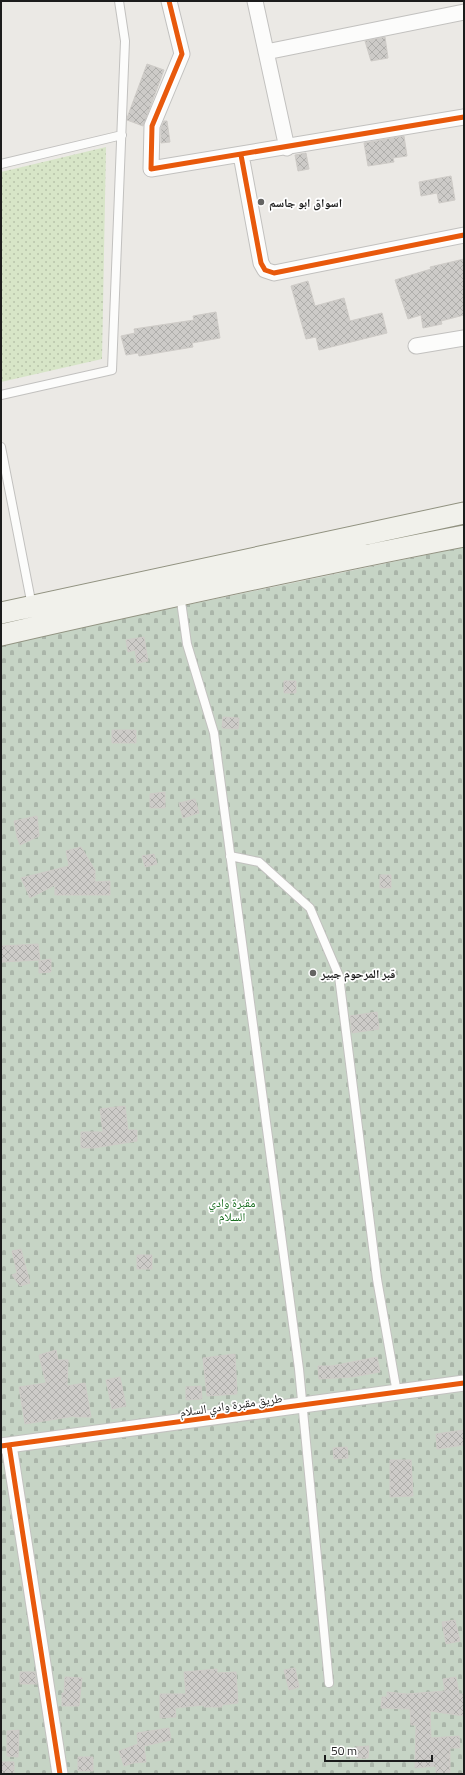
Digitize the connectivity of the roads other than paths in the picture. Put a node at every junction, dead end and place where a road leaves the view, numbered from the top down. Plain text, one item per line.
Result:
1 (119, 1) edge
2 (169, 1) edge
3 (255, 1) edge
4 (464, 12) edge
5 (266, 52) junction
6 (464, 117) edge
7 (122, 135) junction
8 (287, 148) junction
9 (240, 155) junction
10 (1, 164) edge
11 (464, 235) edge
12 (464, 338) edge
13 (416, 346) dead end
14 (1, 395) edge
15 (1, 446) edge
16 (464, 513) edge
17 (464, 536) edge
18 (179, 594) junction
19 (32, 606) junction
20 (1, 613) edge
21 (1, 635) edge
22 (230, 856) junction
23 (464, 1383) edge
24 (397, 1393) junction
25 (303, 1406) junction
26 (5, 1446) edge
27 (329, 1683) dead end
28 (60, 1774) edge

1 - 7 lane
2 - 9 street
3 - 5 street
4 - 5 street
5 - 8 street
6 - 8 street
7 - 10 lane
7 - 14 lane
8 - 9 street
9 - 11 street
12 - 13 street
15 - 19 lane
16 - 19 main road
17 - 18 main road
18 - 21 main road
18 - 22 lane
19 - 20 main road
22 - 24 lane
22 - 25 lane
23 - 24 street, طريق مقبرة وادي السلام
24 - 25 street, طريق مقبرة وادي السلام
25 - 26 street, طريق مقبرة وادي السلام
25 - 27 lane
26 - 28 street

